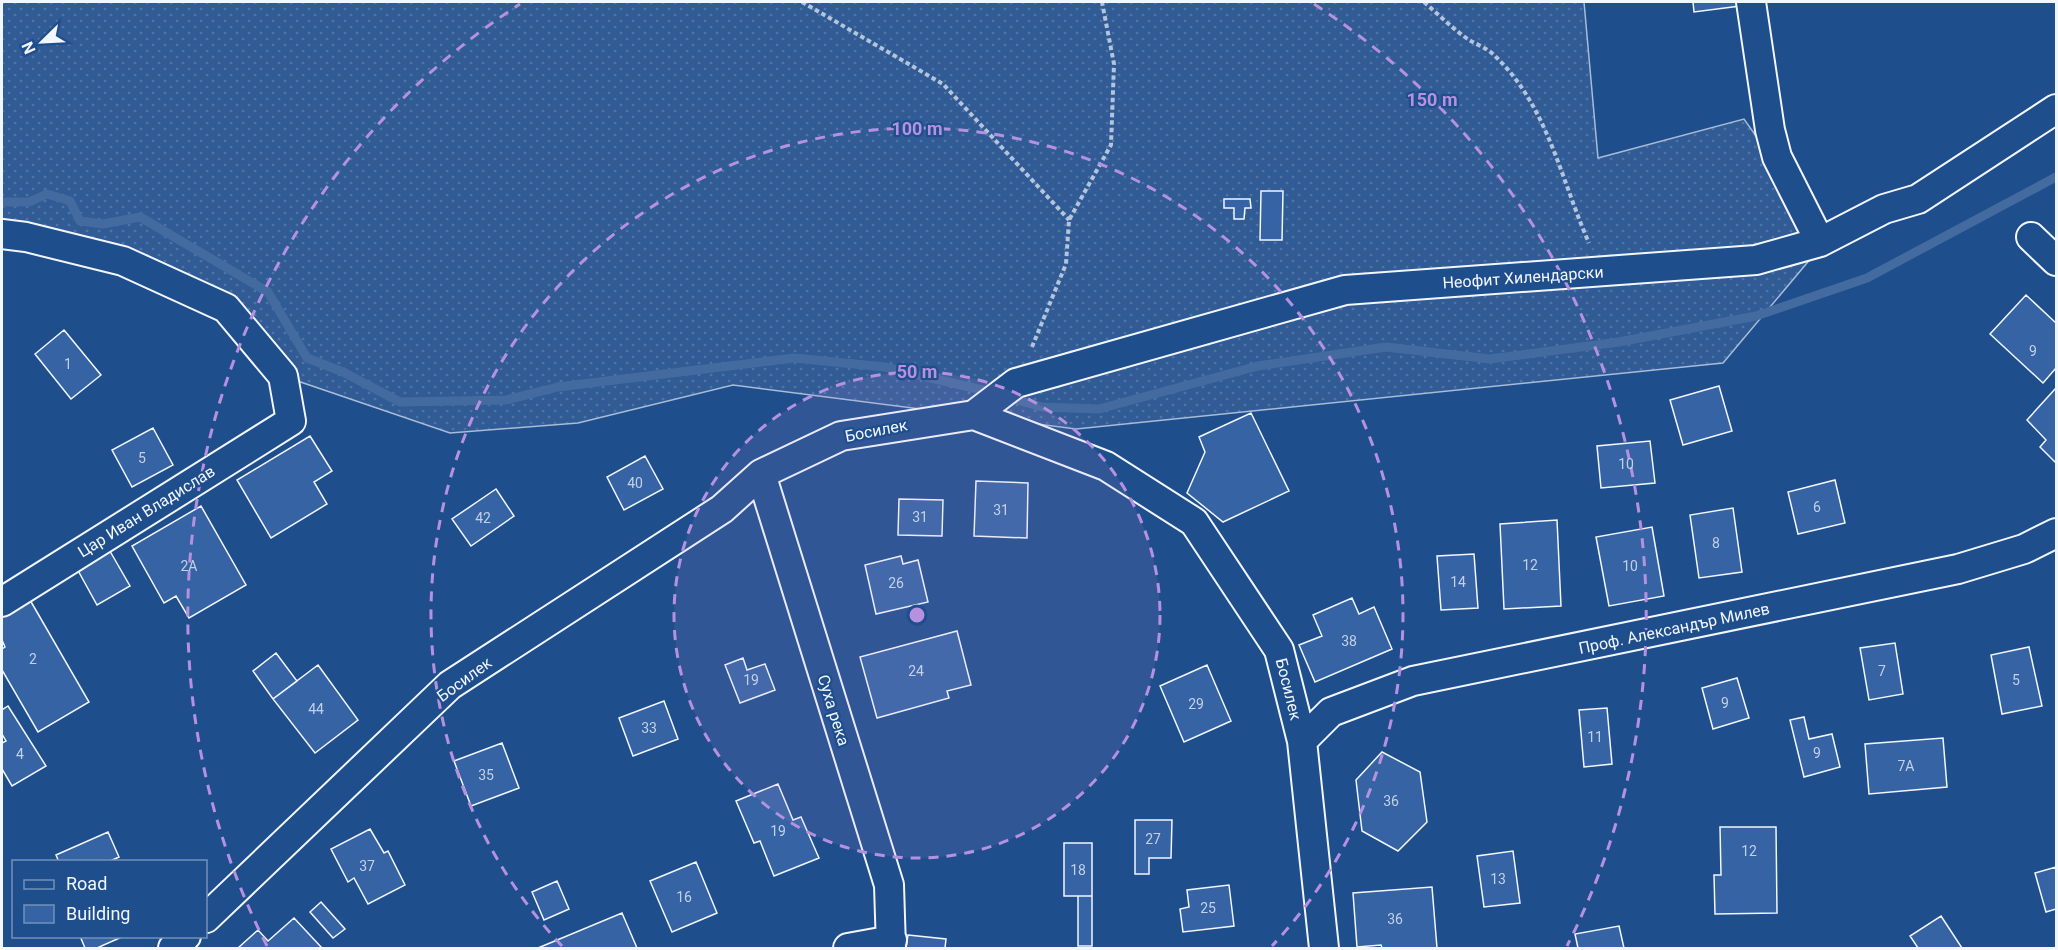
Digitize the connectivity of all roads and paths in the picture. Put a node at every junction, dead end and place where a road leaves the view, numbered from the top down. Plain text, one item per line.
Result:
1 (802, 2) edge
2 (1102, 2) edge
3 (1424, 2) edge
4 (1751, 2) edge
5 (2056, 109) edge
6 (1069, 220) junction
7 (2, 234) edge
8 (2031, 237) dead end
9 (1820, 242) junction
10 (2056, 261) edge
11 (1602, 271) junction
12 (1017, 383) junction
13 (974, 414) junction
14 (761, 474) junction
15 (2056, 533) edge
16 (2, 602) edge
17 (1302, 741) junction
18 (207, 917) edge
19 (892, 944) edge
20 (848, 948) edge
21 (1324, 948) edge

1 - 6 path
2 - 6 path
3 - 11 path
4 - 9 street
5 - 9 street, Неофит Хилендарски
6 - 12 path
7 - 16 street, Цар Иван Владислав
8 - 10 street
9 - 11 street, Неофит Хилендарски
11 - 12 street, Неофит Хилендарски
12 - 13 street, Неофит Хилендарски
13 - 14 street, Босилек
13 - 17 street, Босилек
14 - 18 street, Босилек
14 - 19 street, Суха река
15 - 17 street, Проф. Александър Милев
17 - 21 street, Босилек
19 - 20 street

